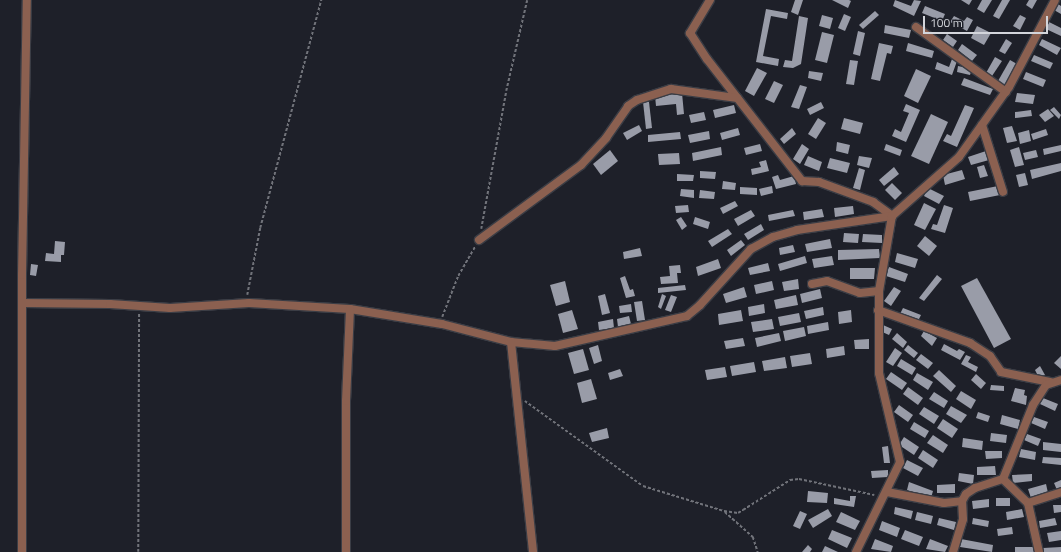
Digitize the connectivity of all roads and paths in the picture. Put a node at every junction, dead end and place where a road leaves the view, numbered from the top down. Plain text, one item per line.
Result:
1 (27, 0) edge
2 (321, 0) edge
3 (527, 0) edge
4 (710, 0) edge
5 (1055, 0) edge
6 (916, 27) dead end
7 (1006, 92) junction
8 (737, 98) junction
9 (982, 124) junction
10 (1003, 192) dead end
11 (892, 216) junction
12 (479, 240) junction
13 (812, 284) dead end
14 (879, 291) junction
15 (23, 303) junction
16 (246, 303) junction
17 (142, 307) junction
18 (350, 309) junction
19 (878, 310) junction
20 (440, 323) junction
21 (512, 342) junction
22 (1061, 380) edge
23 (1050, 382) junction
24 (517, 399) junction
25 (1003, 480) junction
26 (887, 492) junction
27 (1061, 492) edge
28 (881, 499) junction
29 (962, 501) junction
30 (1028, 503) junction
31 (724, 511) junction
32 (22, 552) edge
33 (138, 552) edge
34 (346, 552) edge
35 (533, 552) edge
36 (758, 552) edge
37 (856, 552) edge
38 (953, 552) edge
39 (1039, 552) edge

1 - 15 street
2 - 16 path
3 - 12 path
4 - 8 street
5 - 7 street
6 - 7 street
7 - 9 street
8 - 11 street
8 - 12 street
9 - 10 street
9 - 11 street
11 - 14 street
11 - 21 street
12 - 20 path
13 - 14 street
14 - 19 street
15 - 17 street
15 - 32 street
16 - 17 street
16 - 18 street
17 - 33 path
18 - 20 street
18 - 34 street
19 - 23 street
19 - 26 street
20 - 21 street
21 - 24 street
22 - 23 street
23 - 25 street
24 - 31 path
24 - 35 street
25 - 29 street
25 - 30 street
26 - 28 street
26 - 29 street
27 - 30 street
28 - 31 path
28 - 37 street
29 - 38 street
30 - 39 street
31 - 36 path

